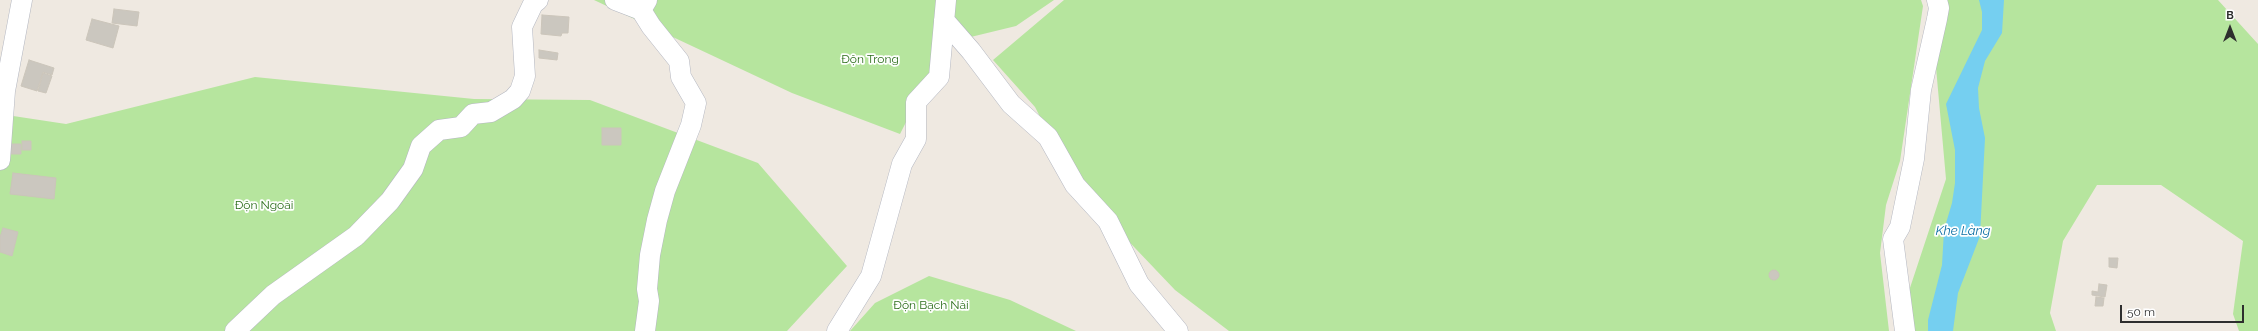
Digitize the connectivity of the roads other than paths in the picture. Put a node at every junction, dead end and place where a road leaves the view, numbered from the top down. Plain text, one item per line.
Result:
1 (22, 0) edge
2 (538, 0) edge
3 (615, 0) edge
4 (946, 0) edge
5 (1937, 0) edge
6 (644, 5) edge
7 (944, 20) junction
8 (0, 160) edge
9 (235, 331) edge
10 (645, 331) edge
11 (837, 331) edge
12 (1178, 331) edge
13 (1905, 331) edge

1 - 8 street
2 - 9 street
3 - 6 street
4 - 7 street
5 - 13 street
6 - 10 street
7 - 11 street
7 - 12 street

